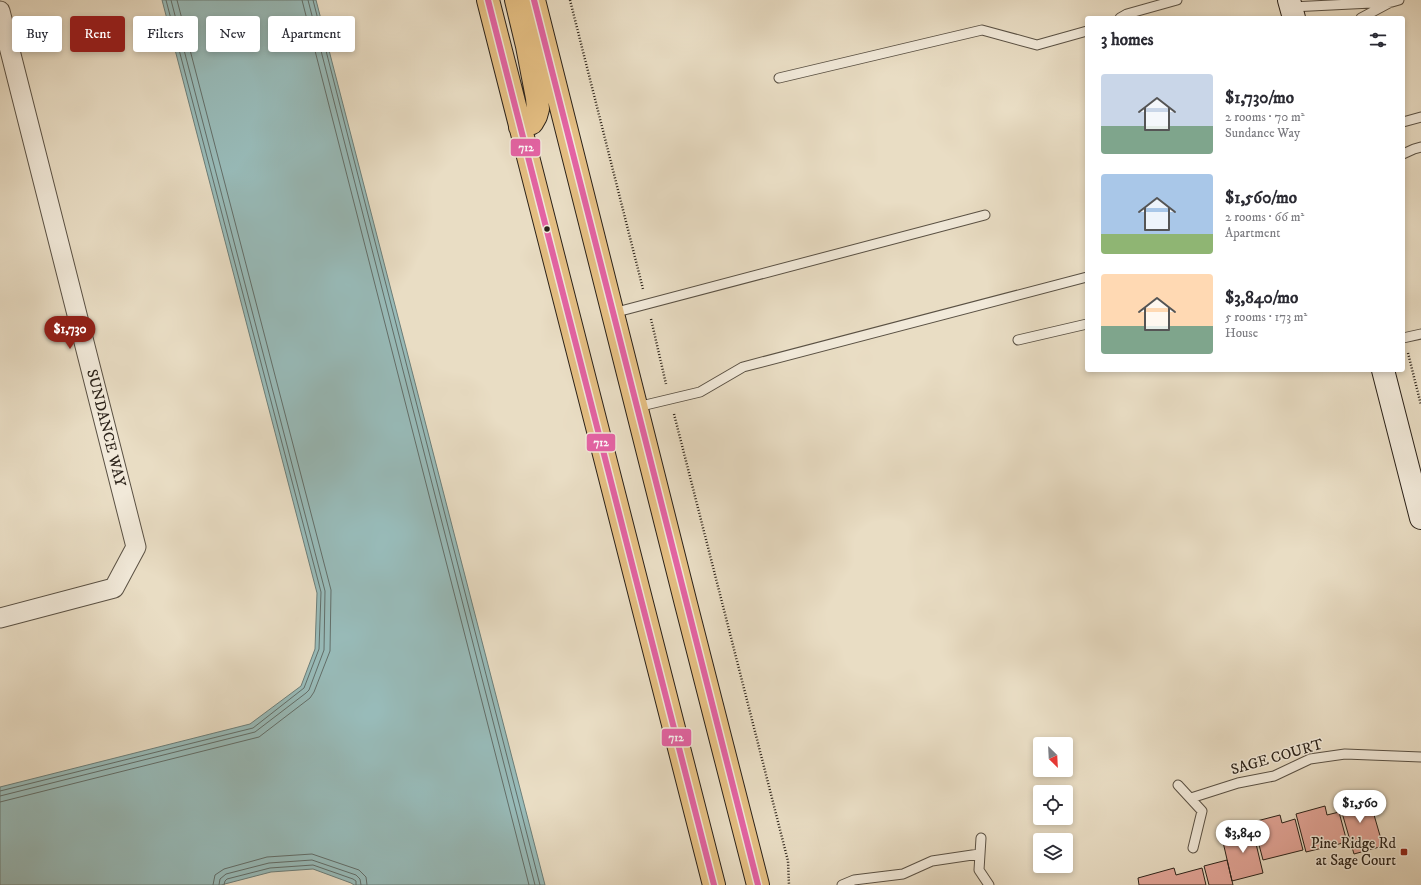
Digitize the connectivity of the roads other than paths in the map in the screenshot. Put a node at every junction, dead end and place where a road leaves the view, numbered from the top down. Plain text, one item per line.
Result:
1 (488, 0) edge
2 (516, 0) edge
3 (534, 0) edge
4 (1177, 0) edge
5 (1395, 1) edge
6 (1291, 8) edge
7 (0, 11) edge
8 (1124, 16) edge
9 (1365, 16) edge
10 (1085, 32) edge
11 (779, 78) dead end
12 (1421, 117) edge
13 (1405, 121) edge
14 (520, 127) junction
15 (1421, 147) edge
16 (1405, 153) edge
17 (985, 215) dead end
18 (1085, 278) edge
19 (612, 313) junction
20 (1085, 324) edge
21 (1421, 334) edge
22 (1405, 338) edge
23 (1018, 340) dead end
24 (1384, 372) edge
25 (636, 407) junction
26 (1420, 509) edge
27 (0, 618) edge
28 (1421, 757) edge
29 (1178, 785) dead end
30 (1191, 798) junction
31 (981, 838) dead end
32 (1194, 848) dead end
33 (979, 854) junction
34 (714, 885) edge
35 (758, 885) edge
36 (842, 885) edge
37 (989, 885) edge

1 - 14 main road
2 - 14 main road
3 - 19 main road
4 - 8 lane
5 - 6 lane
5 - 9 lane
7 - 27 street, SUNDANCE WAY
10 - 11 lane
12 - 13 lane
14 - 34 main road
15 - 16 lane
17 - 19 lane
18 - 25 lane
19 - 25 main road
20 - 23 lane
21 - 22 lane
24 - 26 street
25 - 35 main road
28 - 30 lane, SAGE COURT
29 - 30 lane
30 - 32 lane
31 - 33 lane
33 - 36 lane
33 - 37 lane

